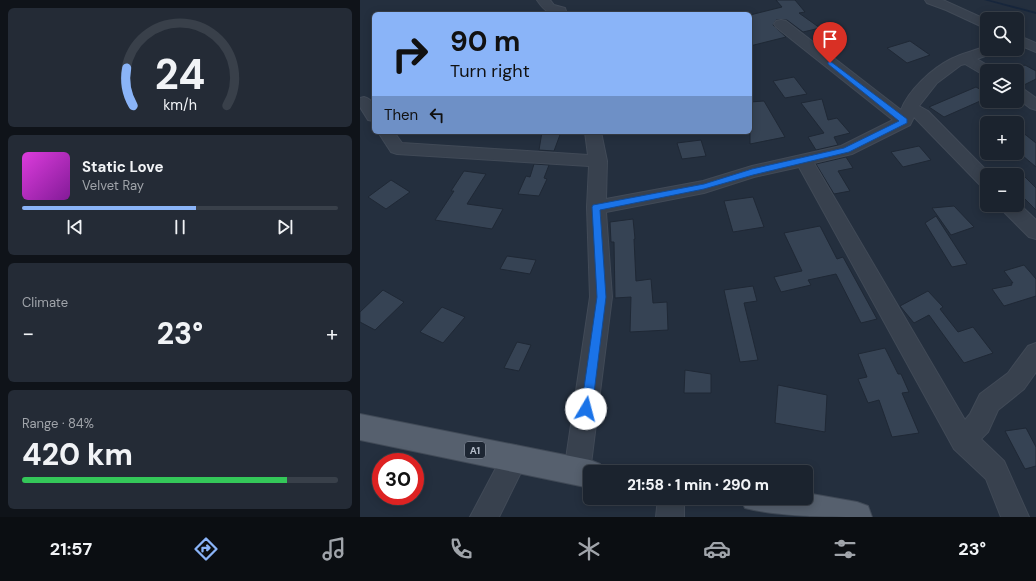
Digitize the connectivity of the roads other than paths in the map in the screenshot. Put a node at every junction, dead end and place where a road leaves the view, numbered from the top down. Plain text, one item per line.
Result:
1 (543, 0) edge
2 (570, 0) edge
3 (931, 0) edge
4 (557, 12) edge
5 (560, 12) edge
6 (980, 22) edge
7 (781, 24) dead end
8 (1024, 42) edge
9 (1036, 48) edge
10 (980, 54) edge
11 (967, 59) junction
12 (980, 67) edge
13 (1024, 97) edge
14 (364, 102) dead end
15 (1036, 105) edge
16 (372, 113) edge
17 (907, 114) junction
18 (387, 134) edge
19 (593, 134) edge
20 (598, 161) junction
21 (804, 161) junction
22 (980, 175) edge
23 (596, 207) junction
24 (1016, 212) edge
25 (1036, 232) edge
26 (1036, 353) edge
27 (360, 427) edge
28 (963, 440) junction
29 (515, 458) junction
30 (585, 465) edge
31 (583, 473) edge
32 (671, 505) edge
33 (793, 505) edge
34 (484, 517) edge
35 (670, 517) edge
36 (857, 517) edge
37 (1015, 517) edge

1 - 4 street
2 - 5 street
3 - 6 street
7 - 17 street
8 - 9 street
10 - 11 street
11 - 12 street
11 - 17 street
13 - 15 street
14 - 16 street
17 - 21 street
17 - 22 street
18 - 20 street
19 - 20 street
20 - 23 street
21 - 23 street
21 - 28 street
23 - 30 street
24 - 25 street
26 - 28 street
27 - 29 main road, A1
28 - 37 street
29 - 31 main road, A1
29 - 34 street
32 - 35 street
33 - 36 main road

